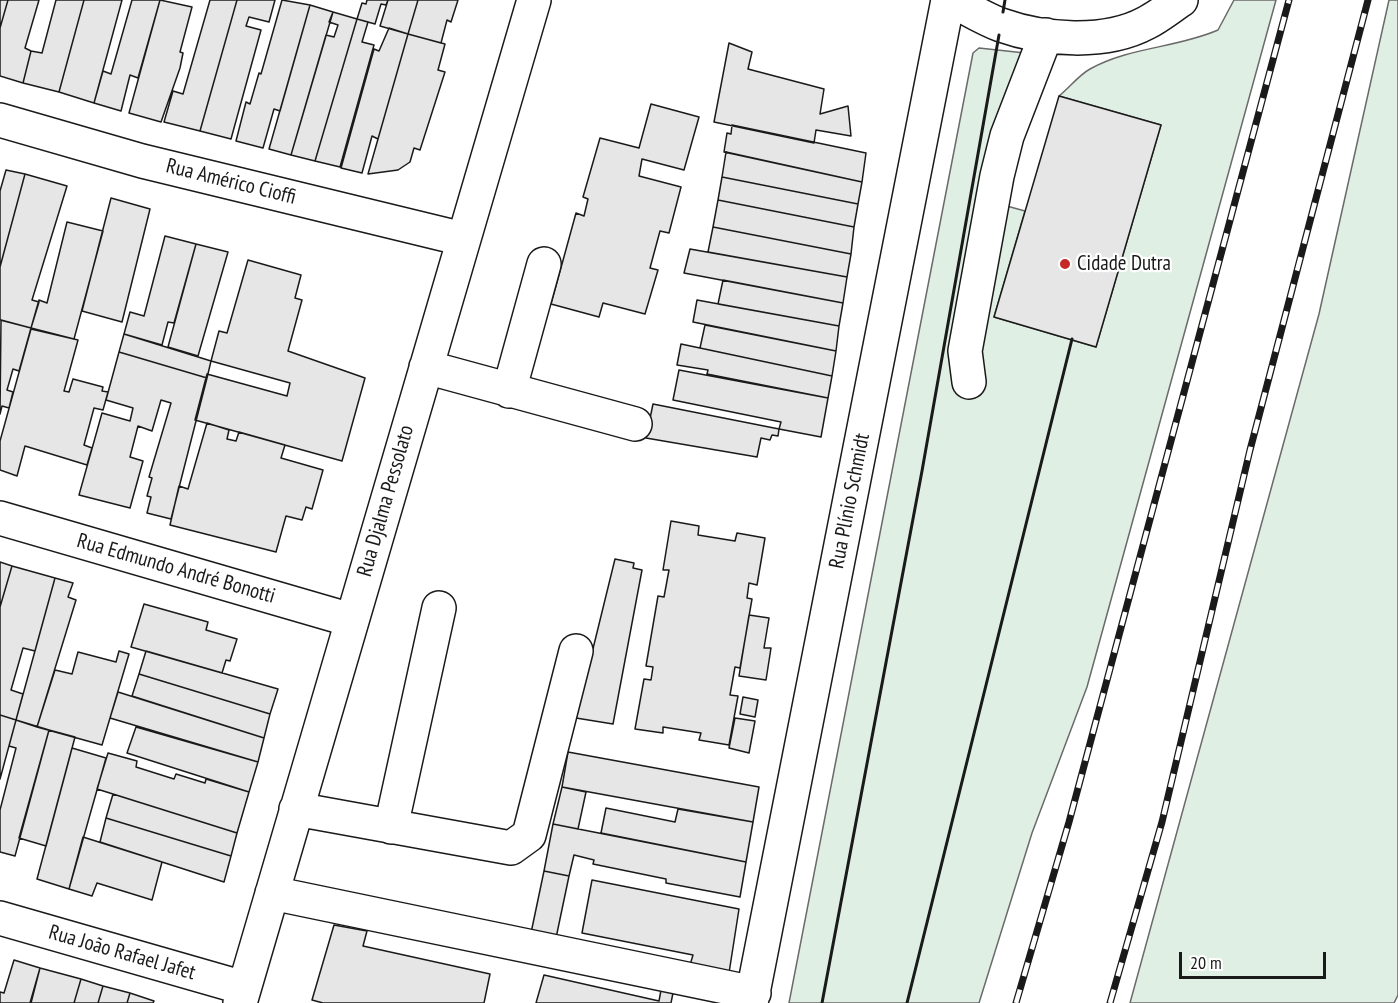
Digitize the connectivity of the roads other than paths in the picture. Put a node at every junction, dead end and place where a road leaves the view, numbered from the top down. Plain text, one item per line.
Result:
1 (534, 0) edge
2 (950, 0) edge
3 (1181, 0) edge
4 (1046, 35) junction
5 (0, 120) edge
6 (464, 239) junction
7 (544, 264) dead end
8 (426, 367) junction
9 (969, 382) dead end
10 (509, 391) junction
11 (635, 424) dead end
12 (0, 518) edge
13 (440, 608) dead end
14 (351, 620) junction
15 (576, 651) dead end
16 (297, 809) junction
17 (391, 826) junction
18 (272, 893) junction
19 (0, 918) edge
20 (242, 995) edge
21 (753, 998) edge

1 - 6 street, Rua Djalma Pessolato
2 - 4 street
2 - 21 street, Rua Plínio Schmidt
3 - 4 street
4 - 9 street
5 - 6 street, Rua Américo Cioffi
6 - 8 street, Rua Djalma Pessolato
7 - 10 street
8 - 10 street
8 - 14 street, Rua Djalma Pessolato
10 - 11 street
12 - 14 street, Rua Edmundo André Bonotti
13 - 17 street
14 - 16 street, Rua Djalma Pessolato
15 - 17 street
16 - 17 street
16 - 18 street, Rua Djalma Pessolato
18 - 20 street, Rua Djalma Pessolato
18 - 21 street
19 - 20 street, Rua João Rafael Jafet

